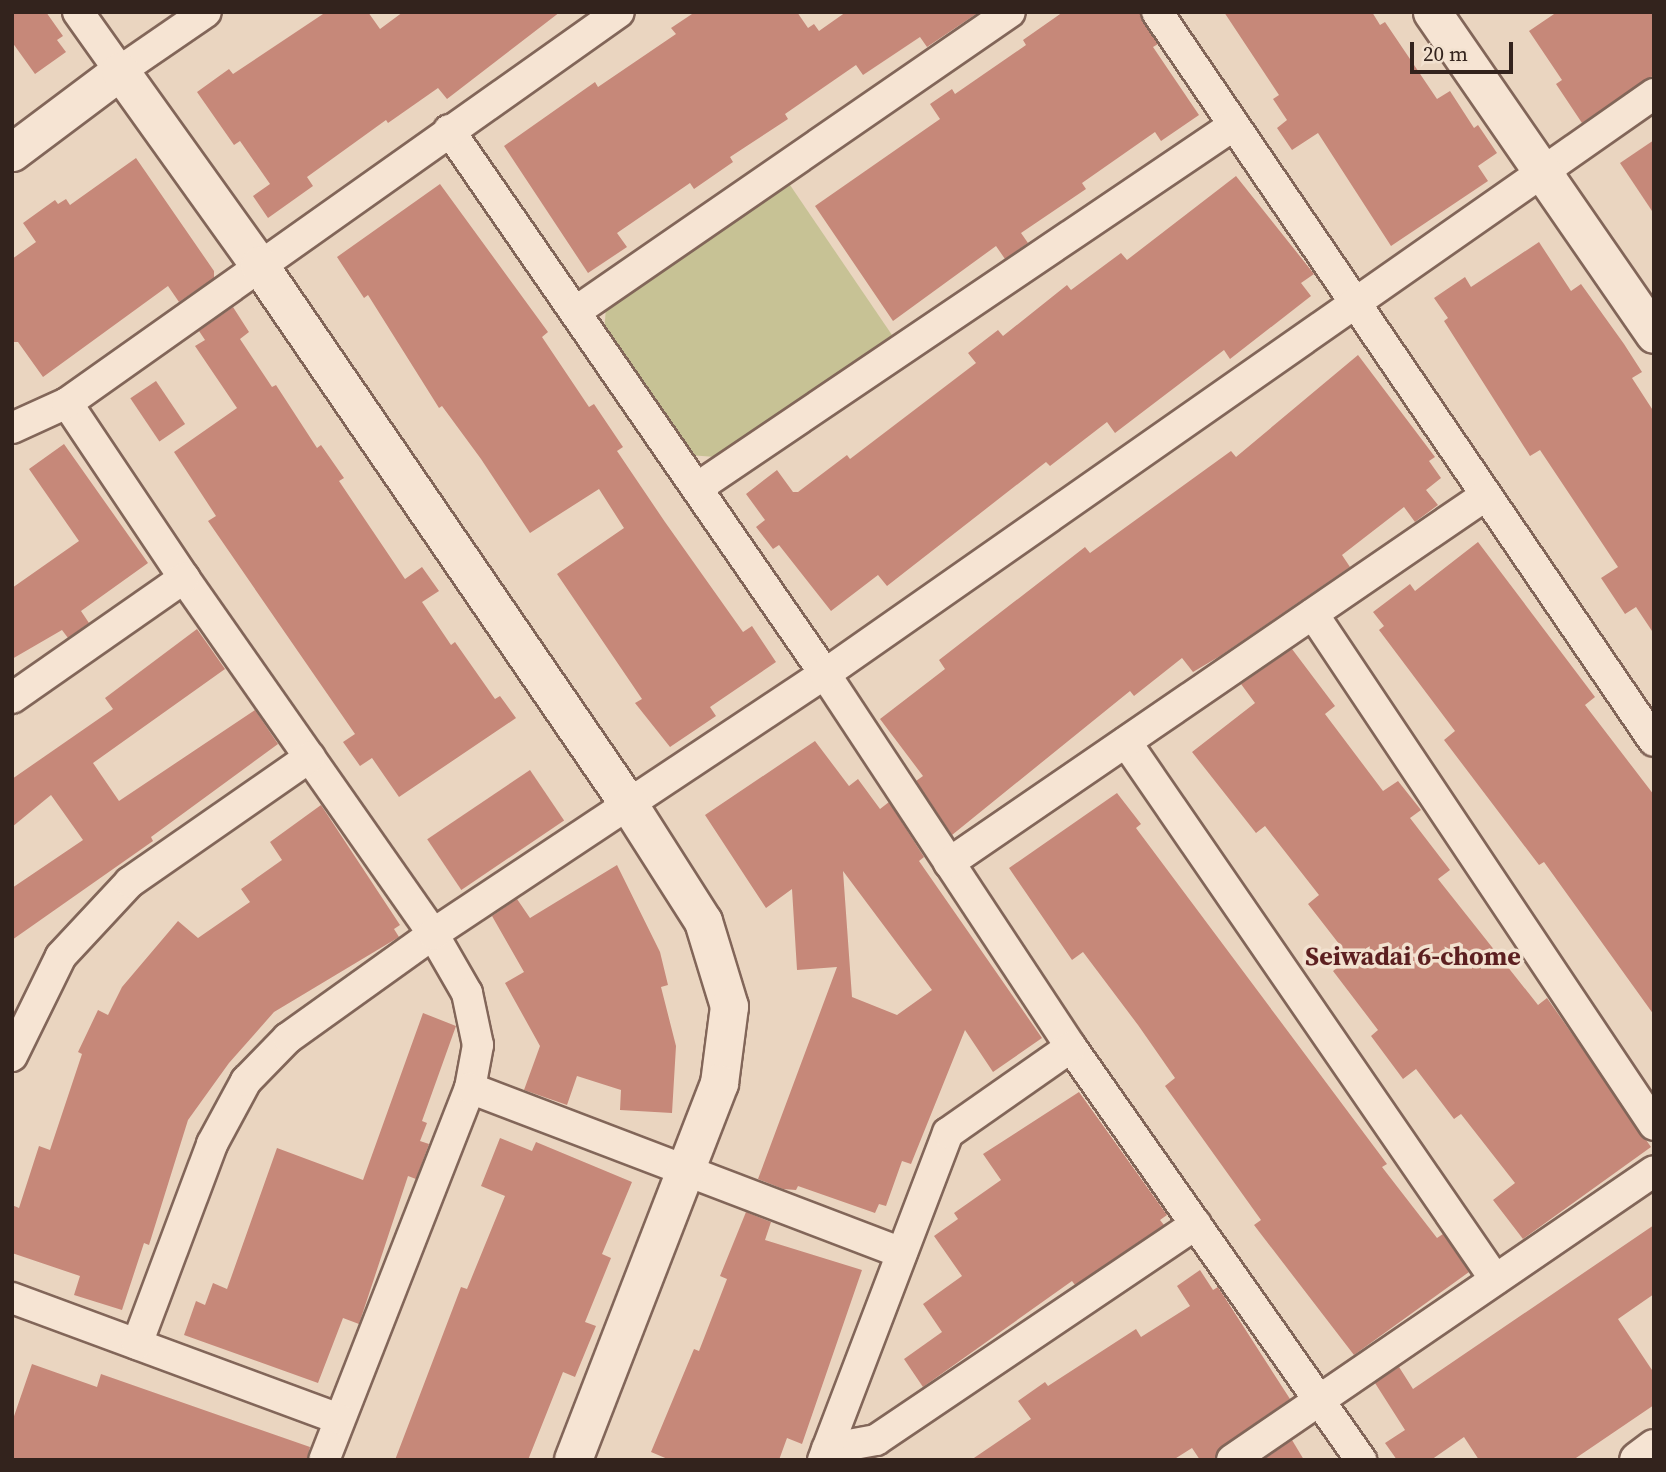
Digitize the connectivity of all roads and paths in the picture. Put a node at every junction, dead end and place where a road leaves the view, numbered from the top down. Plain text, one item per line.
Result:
1 (78, 12) edge
2 (206, 12) edge
3 (620, 12) edge
4 (1010, 12) edge
5 (1157, 12) edge
6 (1432, 12) edge
7 (120, 71) junction
8 (1654, 94) edge
9 (1234, 125) junction
10 (449, 131) junction
11 (12, 152) edge
12 (1540, 170) junction
13 (259, 265) junction
14 (1354, 302) junction
15 (575, 312) junction
16 (1654, 334) edge
17 (67, 403) junction
18 (12, 428) edge
19 (697, 488) junction
20 (1486, 495) junction
21 (184, 578) junction
22 (1313, 614) junction
23 (825, 674) junction
24 (12, 698) edge
25 (1645, 708) edge
26 (1654, 741) edge
27 (1126, 742) junction
28 (310, 757) junction
29 (629, 805) junction
30 (949, 863) junction
31 (433, 934) junction
32 (1071, 1047) junction
33 (12, 1056) edge
34 (470, 1088) junction
35 (1654, 1125) edge
36 (685, 1170) junction
37 (1654, 1171) edge
38 (1196, 1224) junction
39 (902, 1253) junction
40 (1495, 1279) junction
41 (12, 1298) edge
42 (137, 1344) junction
43 (1320, 1399) junction
44 (339, 1419) junction
45 (1654, 1448) edge
46 (825, 1454) edge
47 (324, 1460) edge
48 (573, 1460) edge
49 (1232, 1460) edge
50 (1361, 1460) edge
51 (1637, 1460) edge

1 - 7 street
2 - 7 street
3 - 10 street
4 - 15 street
5 - 9 street
6 - 12 street
7 - 11 street
7 - 13 street
8 - 12 street
9 - 14 street
9 - 19 street
10 - 13 street
10 - 15 street
12 - 14 street
12 - 16 street
13 - 17 street
13 - 29 street
14 - 20 street
14 - 23 street
15 - 19 street
17 - 18 street
17 - 21 street
19 - 23 street
20 - 22 street
20 - 25 street
21 - 24 street
21 - 28 street
22 - 27 street
22 - 35 street
23 - 29 street
23 - 30 street
25 - 26 street
27 - 30 street
27 - 40 street
28 - 31 street
28 - 33 street
29 - 31 street
29 - 36 street
30 - 32 street
31 - 34 street
31 - 42 street
32 - 38 street
32 - 39 street
34 - 36 street
34 - 44 street
36 - 39 street
36 - 48 street
37 - 40 street
38 - 43 street
38 - 46 street
39 - 46 street
40 - 43 street
41 - 42 street
42 - 44 street
43 - 49 street
43 - 50 street
44 - 47 street
45 - 51 street

